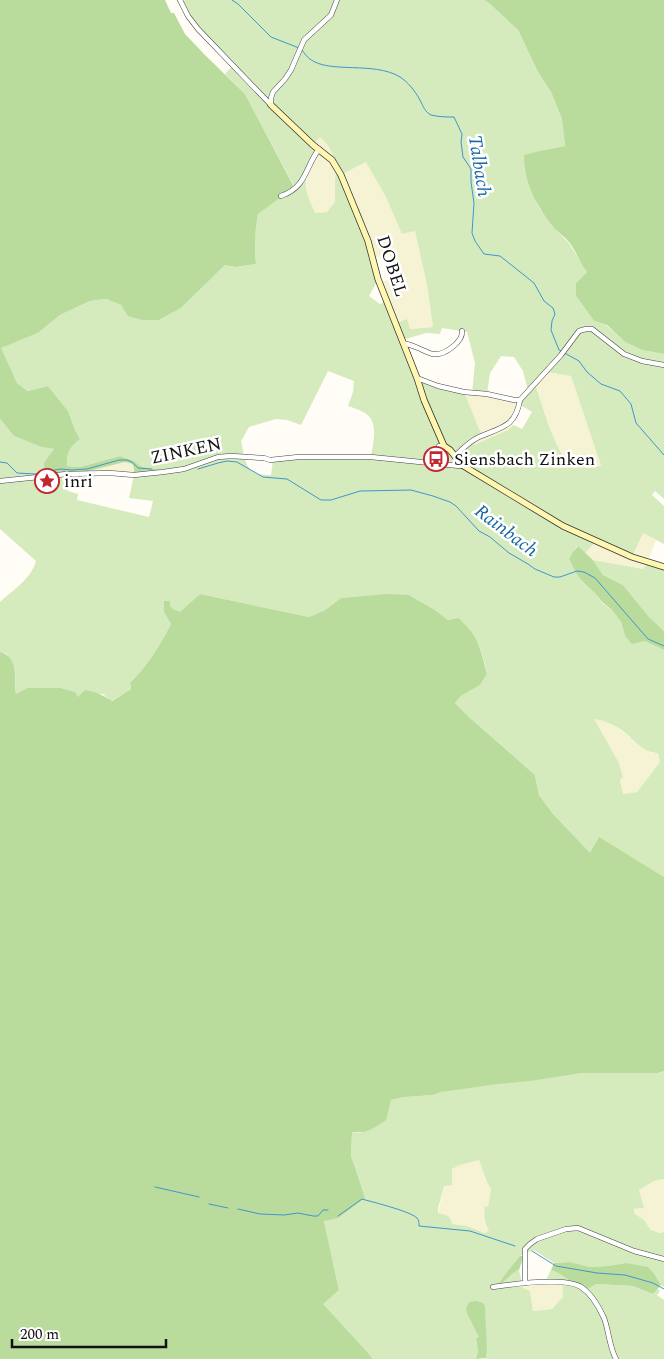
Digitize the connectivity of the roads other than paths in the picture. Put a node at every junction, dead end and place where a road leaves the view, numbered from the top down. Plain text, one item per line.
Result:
1 (180, 0) edge
2 (337, 0) edge
3 (260, 92) junction
4 (273, 92) junction
5 (271, 105) junction
6 (319, 150) junction
7 (281, 196) dead end
8 (462, 331) dead end
9 (403, 343) junction
10 (664, 365) edge
11 (417, 378) junction
12 (520, 400) junction
13 (444, 446) junction
14 (455, 456) junction
15 (437, 464) junction
16 (462, 465) junction
17 (0, 481) edge
18 (664, 567) edge
19 (664, 1259) edge
20 (524, 1283) junction
21 (493, 1286) dead end
22 (616, 1359) edge

1 - 3 street, DOBEL
2 - 4 street
3 - 4 street
3 - 5 street, DOBEL
4 - 5 street
5 - 6 street, DOBEL
6 - 7 street
6 - 9 street, DOBEL
8 - 9 street
9 - 11 street, DOBEL
10 - 12 street
11 - 12 street
11 - 13 street, DOBEL
12 - 14 street
13 - 14 street, DOBEL
13 - 15 street
14 - 16 street, DOBEL
15 - 16 street, ZINKEN
15 - 17 street, ZINKEN
16 - 18 street
19 - 20 street
20 - 21 street
20 - 22 street

